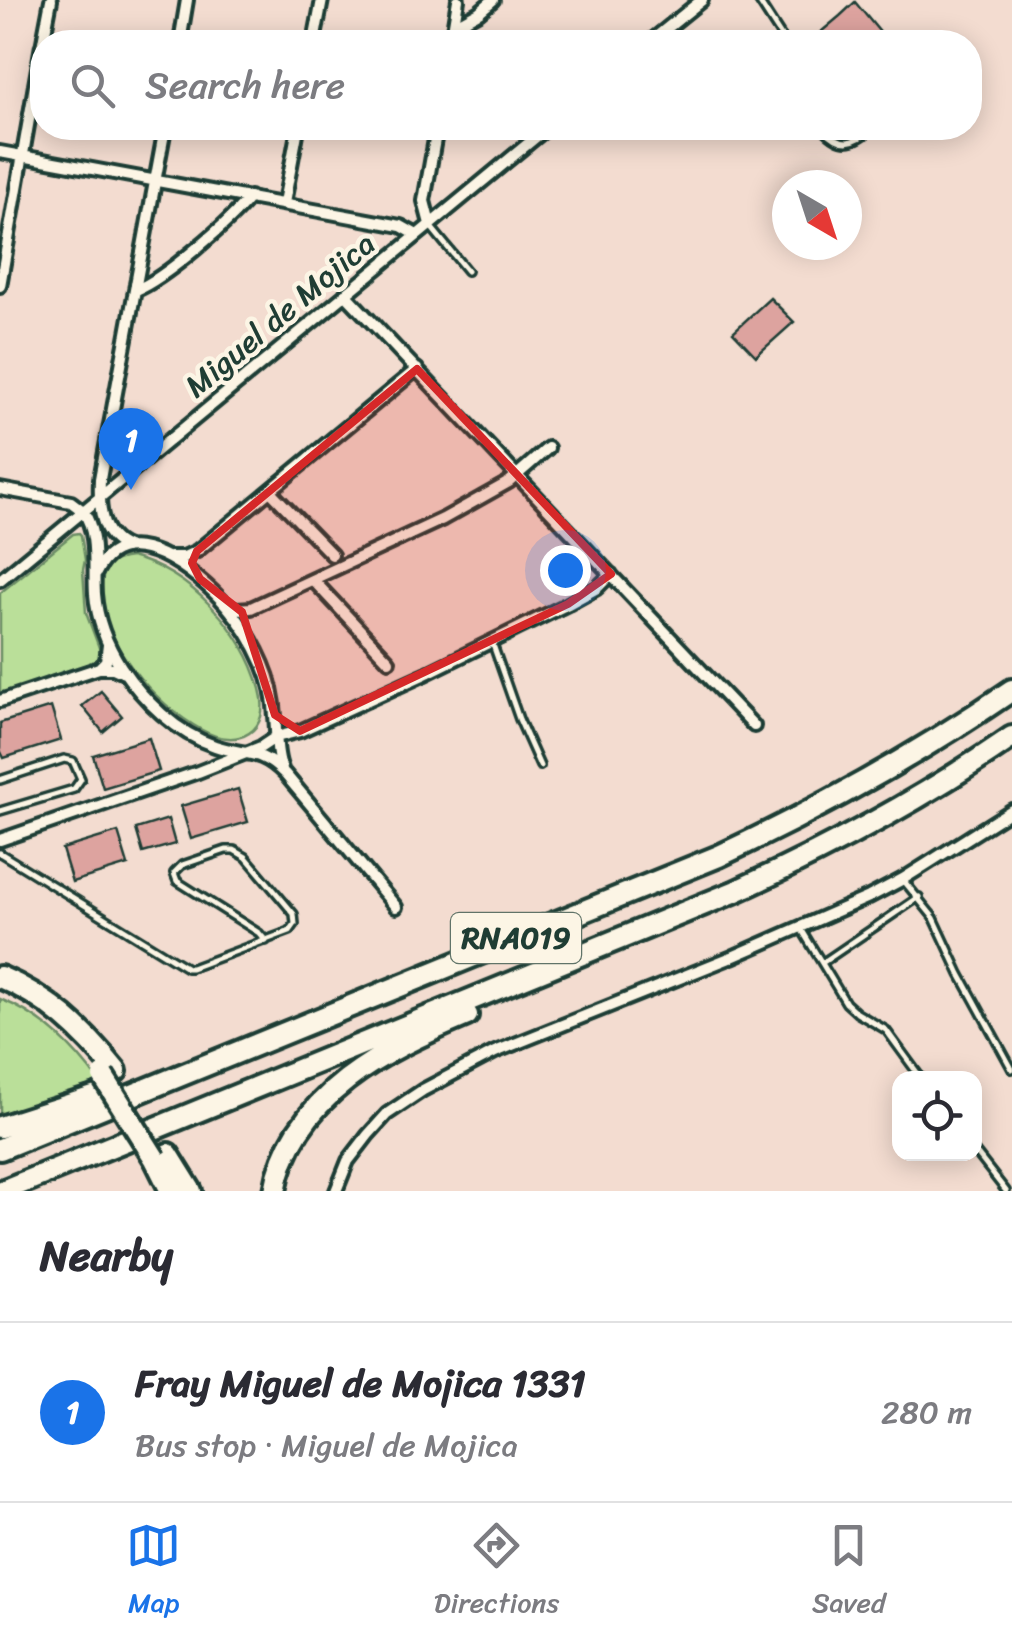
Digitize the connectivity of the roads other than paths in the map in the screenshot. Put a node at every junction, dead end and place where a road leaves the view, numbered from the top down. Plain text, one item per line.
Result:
1 (51, 0) edge
2 (187, 0) edge
3 (322, 0) edge
4 (458, 0) edge
5 (494, 0) edge
6 (702, 0) edge
7 (758, 0) edge
8 (454, 26) junction
9 (46, 30) edge
10 (182, 30) edge
11 (316, 30) edge
12 (453, 30) edge
13 (665, 30) edge
14 (777, 30) edge
15 (30, 113) edge
16 (162, 140) edge
17 (296, 140) edge
18 (434, 140) edge
19 (532, 140) edge
20 (0, 152) edge
21 (22, 156) junction
22 (155, 180) junction
23 (250, 197) junction
24 (284, 203) junction
25 (430, 224) junction
26 (417, 235) junction
27 (466, 271) dead end
28 (0, 286) edge
29 (136, 290) junction
30 (345, 294) junction
31 (417, 368) junction
32 (548, 448) dead end
33 (518, 475) junction
34 (0, 489) edge
35 (270, 490) junction
36 (100, 496) junction
37 (83, 510) junction
38 (126, 548) junction
39 (197, 551) junction
40 (332, 555) dead end
41 (167, 557) junction
42 (611, 574) junction
43 (94, 578) junction
44 (0, 580) edge
45 (200, 580) junction
46 (314, 580) junction
47 (227, 606) junction
48 (251, 608) junction
49 (246, 632) junction
50 (492, 642) junction
51 (108, 644) junction
52 (389, 660) dead end
53 (99, 668) junction
54 (128, 676) junction
55 (1012, 690) edge
56 (0, 701) edge
57 (275, 715) junction
58 (754, 726) dead end
59 (300, 731) junction
60 (276, 737) junction
61 (1012, 738) edge
62 (202, 741) junction
63 (244, 752) junction
64 (540, 766) dead end
65 (198, 772) junction
66 (285, 774) junction
67 (0, 780) edge
68 (1012, 810) edge
69 (0, 812) edge
70 (0, 840) edge
71 (0, 853) edge
72 (903, 879) junction
73 (919, 897) junction
74 (396, 907) dead end
75 (658, 924) junction
76 (800, 928) junction
77 (266, 941) junction
78 (821, 964) junction
79 (0, 976) edge
80 (0, 992) edge
81 (1012, 1068) edge
82 (916, 1071) edge
83 (110, 1074) junction
84 (183, 1075) junction
85 (0, 1127) edge
86 (0, 1150) edge
87 (162, 1157) junction
88 (982, 1160) edge
89 (2, 1191) edge
90 (171, 1191) edge
91 (191, 1191) edge
92 (276, 1191) edge
93 (336, 1191) edge
94 (1006, 1191) edge

1 - 9 street
2 - 10 street
3 - 11 street
4 - 8 street
5 - 8 street
6 - 13 street
7 - 14 lane
8 - 12 street
15 - 21 street
16 - 22 street
17 - 24 street
18 - 25 street
19 - 25 street, Miguel de Mojica
20 - 21 street
21 - 22 street
21 - 28 street
22 - 23 street
22 - 29 street
23 - 24 street
23 - 29 street
24 - 26 street
25 - 26 street, Miguel de Mojica
25 - 27 lane
26 - 30 street, Miguel de Mojica
29 - 36 street
30 - 31 street
30 - 36 street, Miguel de Mojica
31 - 33 street
31 - 35 street
32 - 33 street
33 - 42 street
33 - 46 street
34 - 37 street
35 - 39 street
35 - 40 street
36 - 37 street, Miguel de Mojica
36 - 38 street
37 - 43 street
37 - 44 street, Miguel de Mojica
38 - 41 street
38 - 43 street
39 - 41 street
39 - 45 street
41 - 45 street
42 - 50 street
42 - 58 street
43 - 51 street
45 - 47 street
46 - 48 street
46 - 52 street
47 - 48 street
47 - 49 street
48 - 49 street
49 - 57 street
50 - 59 street
50 - 64 lane
51 - 53 street
51 - 54 street
53 - 54 street
53 - 56 street
54 - 62 street
55 - 84 highway, RNA019
57 - 59 street
57 - 60 street
59 - 60 street
60 - 63 street
60 - 66 street
61 - 75 highway, RNA019
62 - 63 street
62 - 65 street
63 - 65 street
63 - 66 street
65 - 70 street
66 - 74 street
67 - 69 lane
68 - 72 street
71 - 77 lane
72 - 73 lane
72 - 76 street
73 - 78 lane
73 - 81 lane
75 - 89 highway, RNA019
75 - 92 highway
76 - 78 lane
76 - 93 street
77 - 77 lane
78 - 82 lane
79 - 83 highway
80 - 83 highway
83 - 87 highway, bridge
84 - 85 highway
84 - 86 highway, RNA019
87 - 90 highway
87 - 91 highway
88 - 94 lane

